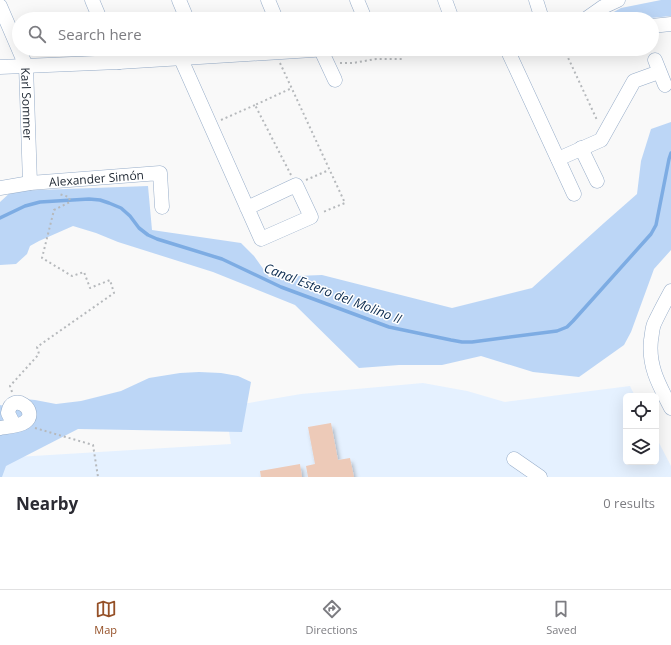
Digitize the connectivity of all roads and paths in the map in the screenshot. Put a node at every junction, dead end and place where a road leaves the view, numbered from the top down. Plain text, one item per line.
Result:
1 (92, 0) edge
2 (180, 0) edge
3 (268, 0) edge
4 (357, 0) edge
5 (445, 0) edge
6 (536, 0) edge
7 (618, 0) edge
8 (0, 6) edge
9 (97, 12) edge
10 (184, 12) edge
11 (273, 12) edge
12 (362, 12) edge
13 (449, 12) edge
14 (540, 12) edge
15 (596, 12) edge
16 (671, 24) edge
17 (659, 25) edge
18 (12, 34) edge
19 (22, 56) edge
20 (117, 56) edge
21 (190, 56) edge
22 (324, 56) edge
23 (510, 56) edge
24 (567, 56) edge
25 (180, 59) junction
26 (404, 59) dead end
27 (120, 62) junction
28 (327, 63) junction
29 (26, 66) junction
30 (0, 67) edge
31 (283, 70) dead end
32 (335, 80) dead end
33 (664, 85) dead end
34 (292, 88) junction
35 (255, 105) junction
36 (210, 125) junction
37 (604, 135) junction
38 (582, 148) junction
39 (558, 159) junction
40 (329, 170) junction
41 (597, 181) dead end
42 (30, 183) junction
43 (296, 185) junction
44 (0, 188) edge
45 (574, 194) dead end
46 (69, 197) dead end
47 (162, 207) dead end
48 (247, 208) junction
49 (311, 217) junction
50 (671, 290) edge
51 (15, 403) joint
52 (671, 408) edge
53 (12, 425) edge
54 (514, 459) dead end
55 (98, 477) edge
56 (540, 477) edge

1 - 9 street
2 - 10 street
3 - 11 street
4 - 12 street
5 - 13 street
6 - 14 street
7 - 15 street
8 - 18 street, Karl Sommer
16 - 17 street
19 - 29 street, Karl Sommer
20 - 27 street
21 - 25 street
22 - 28 street
23 - 39 street
24 - 37 path
25 - 27 street
25 - 36 street
26 - 28 path
27 - 29 street
28 - 32 street
29 - 30 street
29 - 42 street, Karl Sommer
31 - 34 path
33 - 37 street
34 - 35 path
34 - 40 path
35 - 36 path
35 - 43 path
36 - 48 street
37 - 38 street
38 - 39 street
38 - 41 street
39 - 45 street
40 - 43 path
40 - 49 path
42 - 44 street, Alexander Simón
42 - 47 street, Alexander Simón
43 - 48 street
43 - 49 street
46 - 51 path
48 - 49 street
50 - 52 street
51 - 53 street
53 - 55 path
54 - 56 street

